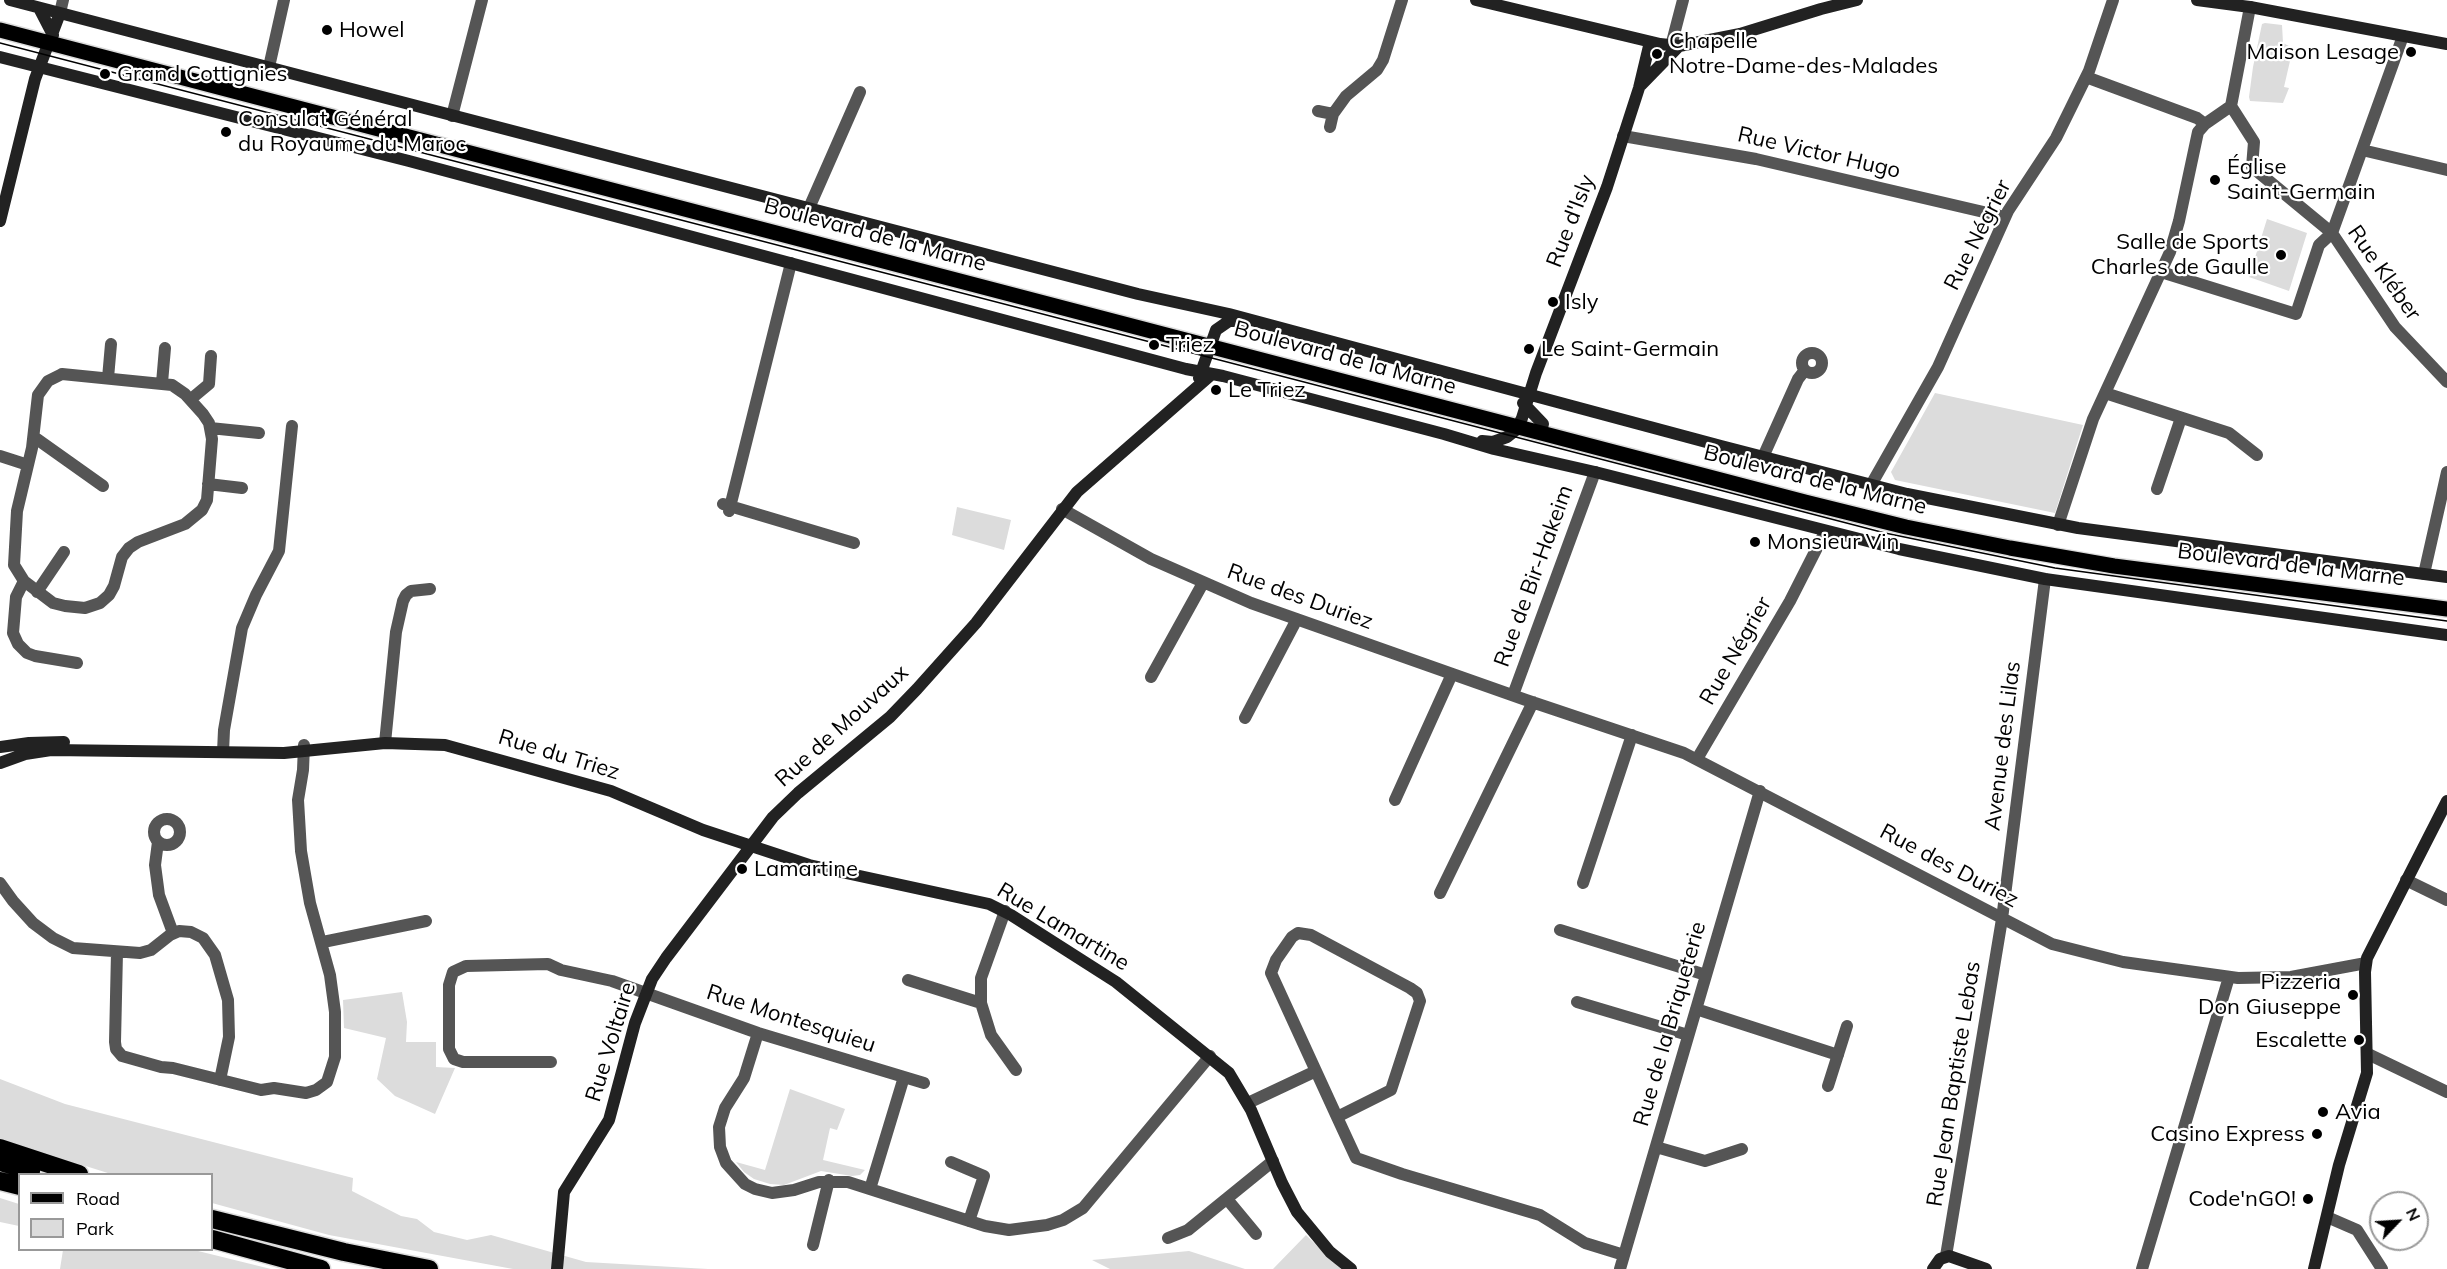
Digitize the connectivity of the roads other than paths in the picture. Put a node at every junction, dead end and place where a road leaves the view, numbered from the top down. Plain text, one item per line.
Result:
1 (10, 0) edge
2 (63, 0) edge
3 (284, 0) edge
4 (482, 0) edge
5 (1402, 0) edge
6 (1476, 0) edge
7 (1683, 0) edge
8 (1857, 0) edge
9 (2113, 0) edge
10 (2201, 0) edge
11 (2243, 4) edge
12 (39, 8) junction
13 (60, 13) junction
14 (0, 21) edge
15 (0, 30) edge
16 (2403, 36) junction
17 (51, 39) junction
18 (1650, 42) junction
19 (2447, 44) edge
20 (1675, 46) junction
21 (0, 57) edge
22 (39, 68) junction
23 (269, 68) junction
24 (57, 72) junction
25 (2086, 77) junction
26 (1639, 88) junction
27 (860, 92) dead end
28 (2231, 106) junction
29 (1318, 111) dead end
30 (1333, 114) junction
31 (452, 116) junction
32 (2205, 124) junction
33 (1330, 127) dead end
34 (1623, 136) junction
35 (2362, 150) junction
36 (2447, 170) edge
37 (809, 208) junction
38 (2005, 217) junction
39 (0, 221) edge
40 (2332, 233) junction
41 (792, 263) junction
42 (2161, 272) junction
43 (1251, 321) junction
44 (1210, 341) junction
45 (111, 344) dead end
46 (165, 348) dead end
47 (212, 356) dead end
48 (1805, 370) dead end
49 (1207, 373) junction
50 (108, 378) junction
51 (2447, 382) edge
52 (162, 383) junction
53 (2105, 393) junction
54 (191, 399) junction
55 (1524, 411) junction
56 (2181, 418) junction
57 (292, 426) dead end
58 (210, 428) junction
59 (259, 433) dead end
60 (1444, 434) junction
61 (34, 437) junction
62 (2257, 455) dead end
63 (0, 456) edge
64 (1762, 457) junction
65 (0, 465) edge
66 (27, 469) junction
67 (1595, 472) junction
68 (2447, 472) edge
69 (208, 484) junction
70 (1871, 485) junction
71 (103, 486) dead end
72 (242, 488) dead end
73 (2157, 489) dead end
74 (1062, 509) junction
75 (2058, 525) junction
76 (1825, 531) junction
77 (854, 543) dead end
78 (64, 552) dead end
79 (2424, 574) junction
80 (2447, 577) edge
81 (2045, 579) junction
82 (24, 581) junction
83 (1203, 583) junction
84 (430, 590) dead end
85 (37, 592) junction
86 (2447, 599) edge
87 (2447, 609) edge
88 (1297, 619) junction
89 (2447, 635) edge
90 (77, 663) dead end
91 (1452, 674) junction
92 (1151, 677) dead end
93 (1513, 695) junction
94 (1533, 702) junction
95 (1245, 718) dead end
96 (1632, 735) junction
97 (385, 743) junction
98 (0, 747) edge
99 (223, 748) junction
100 (304, 749) junction
101 (1697, 759) junction
102 (0, 763) edge
103 (1760, 791) junction
104 (1395, 800) dead end
105 (2447, 801) edge
106 (158, 842) dead end
107 (750, 846) junction
108 (2406, 880) junction
109 (0, 883) edge
110 (1583, 883) dead end
111 (1440, 893) dead end
112 (2447, 900) edge
113 (1005, 911) junction
114 (2002, 919) junction
115 (426, 921) dead end
116 (1560, 930) dead end
117 (173, 933) junction
118 (323, 942) junction
119 (117, 952) junction
120 (2366, 963) junction
121 (1706, 975) junction
122 (2229, 977) junction
123 (908, 980) dead end
124 (646, 992) junction
125 (1577, 1002) dead end
126 (981, 1003) junction
127 (1696, 1009) junction
128 (1847, 1026) dead end
129 (758, 1033) junction
130 (1688, 1035) junction
131 (2368, 1054) junction
132 (1838, 1055) junction
133 (1210, 1056) junction
134 (551, 1062) dead end
135 (1016, 1070) dead end
136 (1316, 1071) junction
137 (904, 1077) junction
138 (220, 1080) junction
139 (924, 1083) dead end
140 (1828, 1086) dead end
141 (2447, 1092) edge
142 (1248, 1102) junction
143 (1337, 1117) junction
144 (1656, 1147) junction
145 (0, 1148) edge
146 (1742, 1149) dead end
147 (1273, 1161) junction
148 (0, 1162) edge
149 (951, 1162) dead end
150 (40, 1173) edge
151 (76, 1173) edge
152 (829, 1180) junction
153 (0, 1181) edge
154 (18, 1186) edge
155 (870, 1189) junction
156 (1227, 1199) junction
157 (2327, 1217) junction
158 (213, 1219) edge
159 (969, 1221) junction
160 (1256, 1234) dead end
161 (1168, 1238) dead end
162 (213, 1239) edge
163 (813, 1245) dead end
164 (1624, 1255) junction
165 (1946, 1256) junction
166 (557, 1264) edge
167 (321, 1269) edge
168 (429, 1269) edge
169 (1350, 1269) edge
170 (1620, 1269) edge
171 (1933, 1269) edge
172 (1986, 1269) edge
173 (2142, 1269) edge
174 (2314, 1269) edge
175 (2382, 1269) edge

1 - 12 street, Boulevard de la Marne
2 - 13 street
3 - 23 street
4 - 31 street
5 - 30 street
6 - 18 street
7 - 20 street
8 - 20 street
9 - 25 street, Rue Négrier
10 - 11 street
11 - 16 street
11 - 28 street
12 - 13 street, Boulevard de la Marne
12 - 17 street
13 - 17 street
13 - 23 street, Boulevard de la Marne
14 - 17 main road, Boulevard de la Marne
15 - 17 main road, Boulevard de la Marne
16 - 19 street
16 - 35 street
17 - 22 street
17 - 24 street
17 - 44 main road, Boulevard de la Marne
18 - 20 street
18 - 26 street, Rue d'Isly
20 - 26 street, Rue d'Isly
21 - 22 street, Boulevard de la Marne
22 - 24 street, Boulevard de la Marne
22 - 39 street
23 - 31 street, Boulevard de la Marne
24 - 41 street, Boulevard de la Marne
25 - 32 street
25 - 38 street, Rue Négrier
26 - 34 street, Rue d'Isly
27 - 37 street
28 - 32 street
28 - 40 street, Rue Kléber
29 - 30 street
30 - 33 street
31 - 37 street, Boulevard de la Marne
32 - 42 street
34 - 38 street, Rue Victor Hugo
34 - 55 street, Rue d'Isly
35 - 36 street
35 - 40 street
37 - 43 street, Boulevard de la Marne
38 - 70 street, Rue Négrier
40 - 42 street
40 - 51 street, Rue Kléber
41 - 49 street, Boulevard de la Marne
41 - 77 street
42 - 53 street
43 - 44 street
43 - 55 street, Boulevard de la Marne
44 - 49 street
44 - 55 main road, Boulevard de la Marne
45 - 50 street
46 - 52 street
47 - 54 street
48 - 64 street
49 - 60 street, Boulevard de la Marne
49 - 74 street, Rue de Mouvaux
50 - 52 street
50 - 61 street
52 - 54 street
53 - 56 street
53 - 75 street
54 - 58 street
55 - 60 street
55 - 64 street, Boulevard de la Marne
55 - 86 main road, Boulevard de la Marne
55 - 87 main road, Boulevard de la Marne
56 - 62 street
56 - 73 street
57 - 99 street
58 - 59 street
58 - 69 street
60 - 67 street, Boulevard de la Marne
61 - 66 street
61 - 71 street
63 - 66 street
64 - 70 street, Boulevard de la Marne
65 - 66 street
66 - 82 street
67 - 76 street, Boulevard de la Marne
67 - 93 street, Rue de Bir-Hakeim
68 - 79 street
69 - 72 street
69 - 85 street
70 - 75 street, Boulevard de la Marne
74 - 83 street, Rue des Duriez
74 - 107 street, Rue de Mouvaux
75 - 79 street, Boulevard de la Marne
76 - 81 street, Boulevard de la Marne
76 - 101 street, Rue Négrier
78 - 85 street
79 - 80 street, Boulevard de la Marne
81 - 89 street, Boulevard de la Marne
81 - 114 street, Avenue des Lilas
82 - 85 street
82 - 90 street
83 - 88 street, Rue des Duriez
83 - 92 street
84 - 97 street
88 - 91 street, Rue des Duriez
88 - 95 street
91 - 93 street, Rue des Duriez
91 - 104 street
93 - 94 street, Rue des Duriez
94 - 96 street, Rue des Duriez
94 - 111 street
96 - 101 street, Rue des Duriez
96 - 110 street
97 - 100 street, Rue du Triez
97 - 107 street, Rue du Triez
98 - 99 street, Rue du Triez
99 - 100 street, Rue du Triez
99 - 102 street, Rue du Triez
100 - 118 street
101 - 103 street, Rue des Duriez
103 - 114 street, Rue des Duriez
103 - 121 street, Rue de la Briqueterie
105 - 108 street
106 - 117 street
107 - 113 street, Rue Lamartine
107 - 124 street, Rue Voltaire
108 - 112 street
108 - 120 street
109 - 119 street
113 - 126 street
113 - 133 street, Rue Lamartine
114 - 122 street, Rue des Duriez
114 - 165 street, Rue Jean Baptiste Lebas
115 - 118 street
116 - 121 street
117 - 119 street
117 - 138 street
118 - 138 street
119 - 138 street
120 - 122 street, Rue des Duriez
120 - 131 street
121 - 127 street, Rue de la Briqueterie
122 - 173 street
123 - 126 street
124 - 129 street, Rue Montesquieu
124 - 134 street, Rue Montesquieu
124 - 166 street, Rue Voltaire
125 - 130 street
126 - 135 street
127 - 130 street, Rue de la Briqueterie
127 - 132 street
128 - 132 street
129 - 137 street, Rue Montesquieu
129 - 152 street
130 - 144 street, Rue de la Briqueterie
131 - 141 street
131 - 157 street
132 - 140 street
133 - 142 street, Rue Lamartine
133 - 159 street
136 - 142 street
136 - 143 street
136 - 143 street
137 - 139 street, Rue Montesquieu
137 - 155 street
142 - 147 street, Rue Lamartine
143 - 164 street
144 - 146 street
144 - 164 street, Rue de la Briqueterie
145 - 151 highway
147 - 156 street
147 - 169 street, Rue Lamartine
148 - 150 highway
149 - 159 street
152 - 155 street
152 - 163 street
153 - 154 highway
155 - 159 street
156 - 160 street
156 - 161 street
157 - 174 street
157 - 175 street
158 - 168 highway
162 - 167 highway
164 - 170 street, Rue de la Briqueterie
165 - 171 street
165 - 172 street

